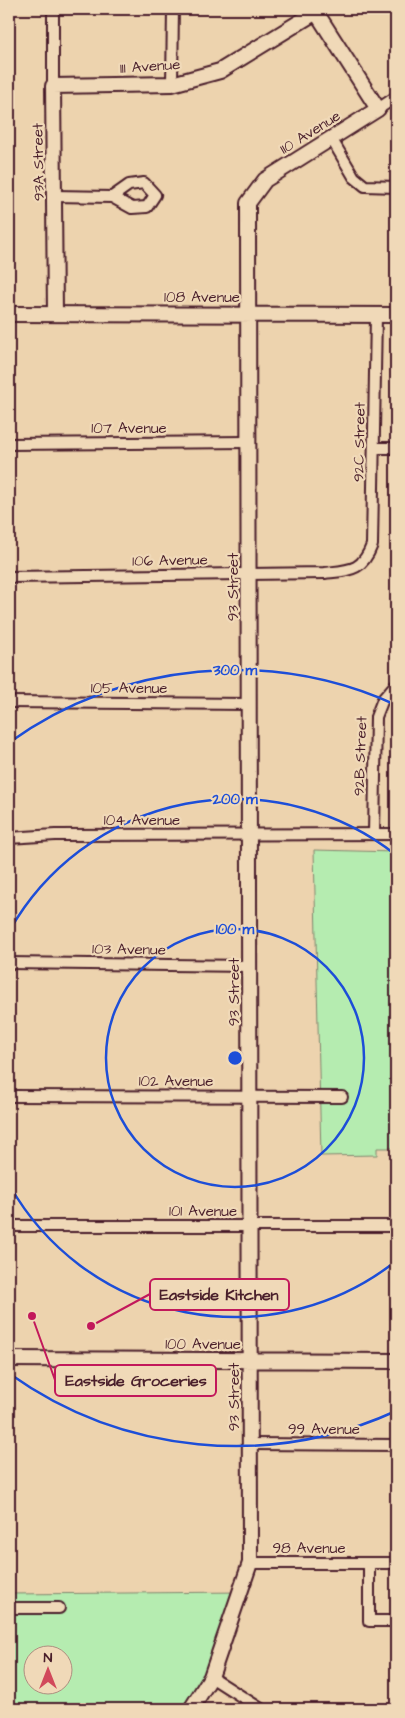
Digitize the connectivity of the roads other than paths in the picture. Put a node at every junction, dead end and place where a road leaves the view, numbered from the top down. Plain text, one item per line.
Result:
1 (53, 9) edge
2 (172, 9) edge
3 (318, 10) edge
4 (172, 84) junction
5 (53, 86) junction
6 (396, 97) edge
7 (378, 109) junction
8 (331, 138) junction
9 (396, 187) edge
10 (54, 196) junction
11 (112, 197) dead end
12 (248, 203) joint
13 (249, 313) junction
14 (9, 314) edge
15 (55, 314) junction
16 (376, 315) junction
17 (396, 315) edge
18 (249, 442) junction
19 (9, 444) edge
20 (374, 448) junction
21 (396, 448) edge
22 (360, 565) joint
23 (249, 573) junction
24 (9, 577) edge
25 (396, 684) edge
26 (9, 702) edge
27 (250, 704) junction
28 (249, 834) junction
29 (374, 834) junction
30 (396, 834) edge
31 (9, 838) edge
32 (9, 962) edge
33 (250, 966) junction
34 (9, 1096) edge
35 (250, 1096) junction
36 (342, 1097) dead end
37 (9, 1226) edge
38 (251, 1226) junction
39 (396, 1226) edge
40 (9, 1359) edge
41 (250, 1360) junction
42 (396, 1361) edge
43 (251, 1444) junction
44 (396, 1445) edge
45 (250, 1563) junction
46 (369, 1563) junction
47 (396, 1563) edge
48 (9, 1608) edge
49 (60, 1608) dead end
50 (396, 1621) edge
51 (211, 1677) junction
52 (191, 1709) edge
53 (261, 1709) edge

1 - 5 street, 93A Street
2 - 4 street
3 - 4 street, 111 Avenue
3 - 7 street
4 - 5 street, 111 Avenue
5 - 10 street, 93A Street
6 - 7 street, 110 Avenue
7 - 8 street, 110 Avenue
8 - 9 street
8 - 12 street, 110 Avenue
10 - 11 street
10 - 15 street, 93A Street
12 - 13 street, 93 Street
13 - 15 street, 108 Avenue
13 - 16 street, 108 Avenue
13 - 18 street, 93 Street
14 - 15 street, 108 Avenue
16 - 17 street, 108 Avenue
16 - 20 street, 92C Street
18 - 19 street, 107 Avenue
18 - 23 street, 93 Street
20 - 21 street
20 - 22 street, 92C Street
22 - 23 street, 106 Avenue
23 - 24 street, 106 Avenue
23 - 27 street, 93 Street
25 - 29 street, 92B Street
26 - 27 street, 105 Avenue
27 - 28 street, 93 Street
28 - 29 street, 104 Avenue
28 - 31 street, 104 Avenue
28 - 33 street, 93 Street
29 - 30 street, 104 Avenue
32 - 33 street, 103 Avenue
33 - 35 street, 93 Street
34 - 35 street, 102 Avenue
35 - 36 street, 102 Avenue
35 - 38 street, 93 Street
37 - 38 street, 101 Avenue
38 - 39 street, 101 Avenue
38 - 41 street, 93 Street
40 - 41 street, 100 Avenue
41 - 42 street, 100 Avenue
41 - 43 street, 93 Street
43 - 44 street, 99 Avenue
43 - 45 street, 93 Street
45 - 46 street, 98 Avenue
45 - 51 street, 93 Street
46 - 47 street, 98 Avenue
46 - 50 street
48 - 49 street
51 - 52 street, 93 Street
51 - 53 street

